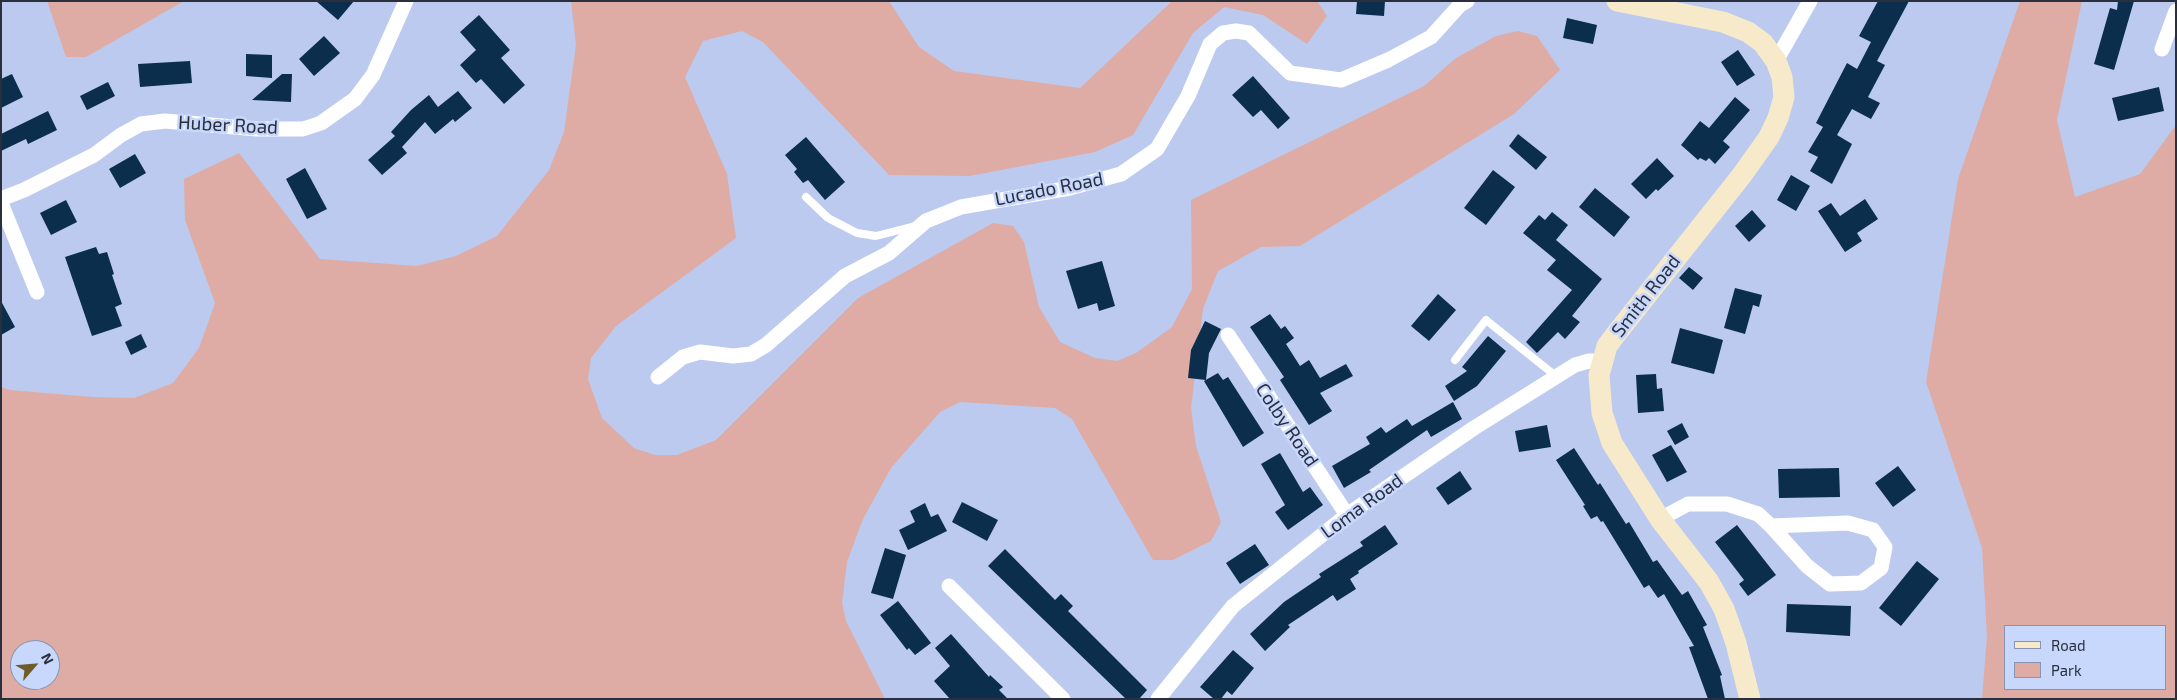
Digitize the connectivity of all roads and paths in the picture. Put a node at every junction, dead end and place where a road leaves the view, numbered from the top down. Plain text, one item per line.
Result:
1 (406, 1) edge
2 (1467, 1) edge
3 (1617, 1) edge
4 (1810, 1) edge
5 (2176, 11) edge
6 (2162, 49) dead end
7 (1776, 61) junction
8 (806, 197) dead end
9 (1, 199) edge
10 (1, 203) edge
11 (926, 221) junction
12 (37, 292) dead end
13 (1228, 335) dead end
14 (1455, 360) dead end
15 (1602, 361) junction
16 (1556, 376) junction
17 (658, 377) dead end
18 (1347, 515) junction
19 (1660, 519) junction
20 (1772, 526) junction
21 (949, 586) dead end
22 (1063, 699) edge
23 (1158, 699) edge
24 (1750, 699) edge

1 - 9 street, Huber Road
2 - 11 street, Lucado Road
3 - 7 street, Smith Road
4 - 7 street
5 - 6 street
7 - 15 street, Smith Road
8 - 11 lane
10 - 12 street
11 - 17 street, Lucado Road
13 - 18 street, Colby Road
14 - 16 lane
15 - 16 street, Loma Road
15 - 19 street, Smith Road
16 - 18 street, Loma Road
18 - 23 street, Loma Road
19 - 20 street
19 - 24 street, Smith Road
20 - 20 street
21 - 22 street

